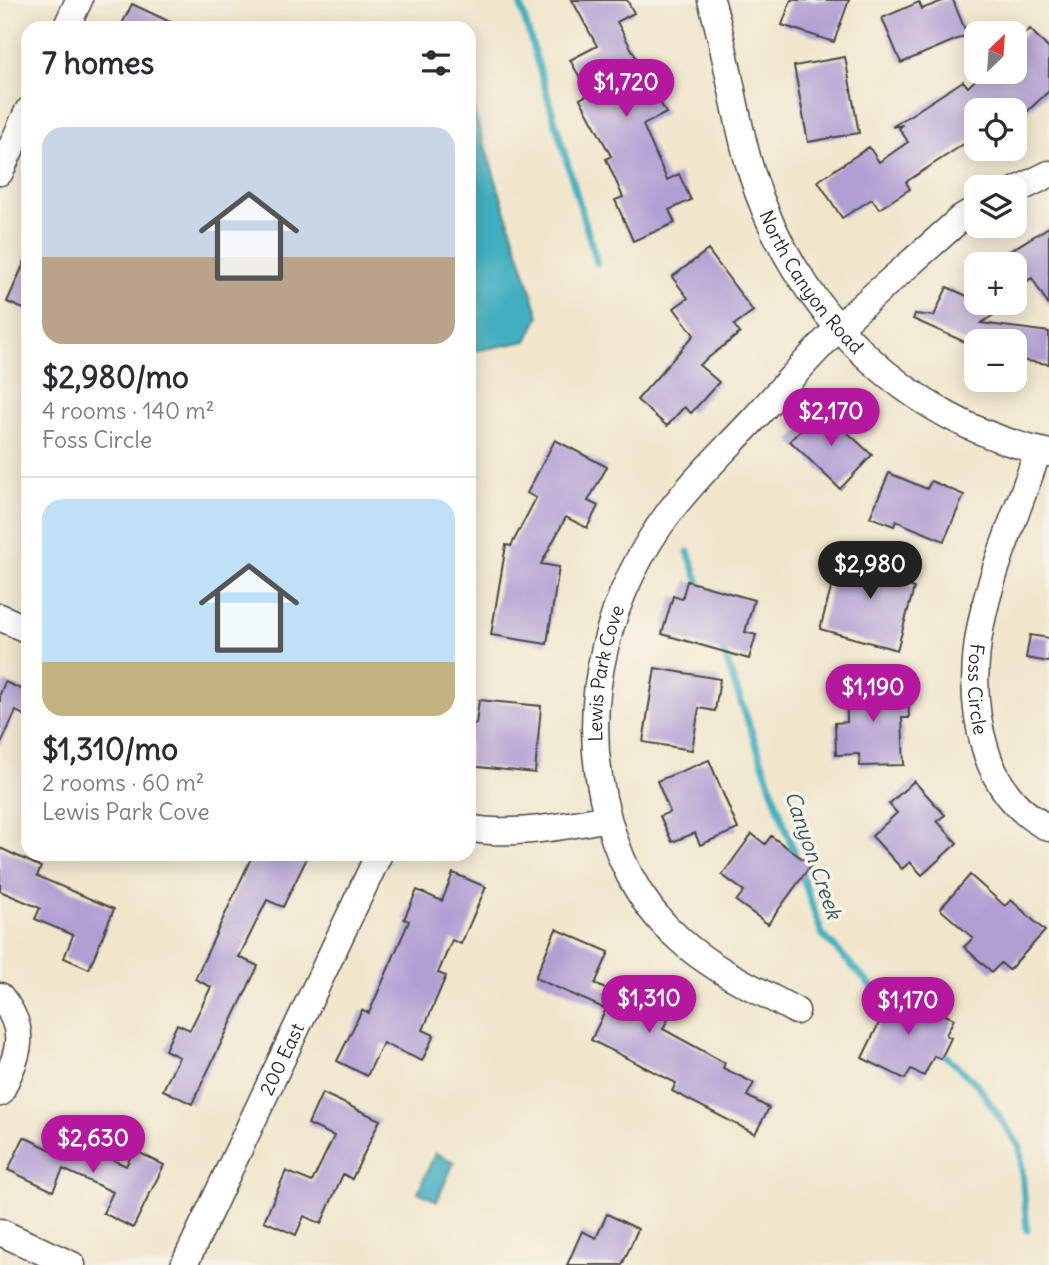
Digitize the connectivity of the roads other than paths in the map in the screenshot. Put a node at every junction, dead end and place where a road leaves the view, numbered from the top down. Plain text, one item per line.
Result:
1 (79, 0) edge
2 (711, 0) edge
3 (69, 21) edge
4 (21, 126) edge
5 (0, 172) edge
6 (1049, 174) edge
7 (1027, 185) edge
8 (964, 216) edge
9 (838, 328) junction
10 (1044, 452) edge
11 (0, 617) edge
12 (21, 627) edge
13 (607, 818) junction
14 (1049, 828) edge
15 (476, 829) edge
16 (376, 861) edge
17 (0, 996) edge
18 (796, 1011) dead end
19 (0, 1093) edge
20 (0, 1232) edge
21 (72, 1265) edge
22 (184, 1265) edge

1 - 3 street
2 - 9 street, North Canyon Road
4 - 5 street
6 - 7 street
8 - 9 street, Lewis Park Cove
9 - 10 street, North Canyon Road
9 - 13 street, Lewis Park Cove
10 - 14 street, Foss Circle
11 - 12 street
13 - 15 street
13 - 18 street, Lewis Park Cove
16 - 22 street, 200 East
17 - 19 street
20 - 21 street

